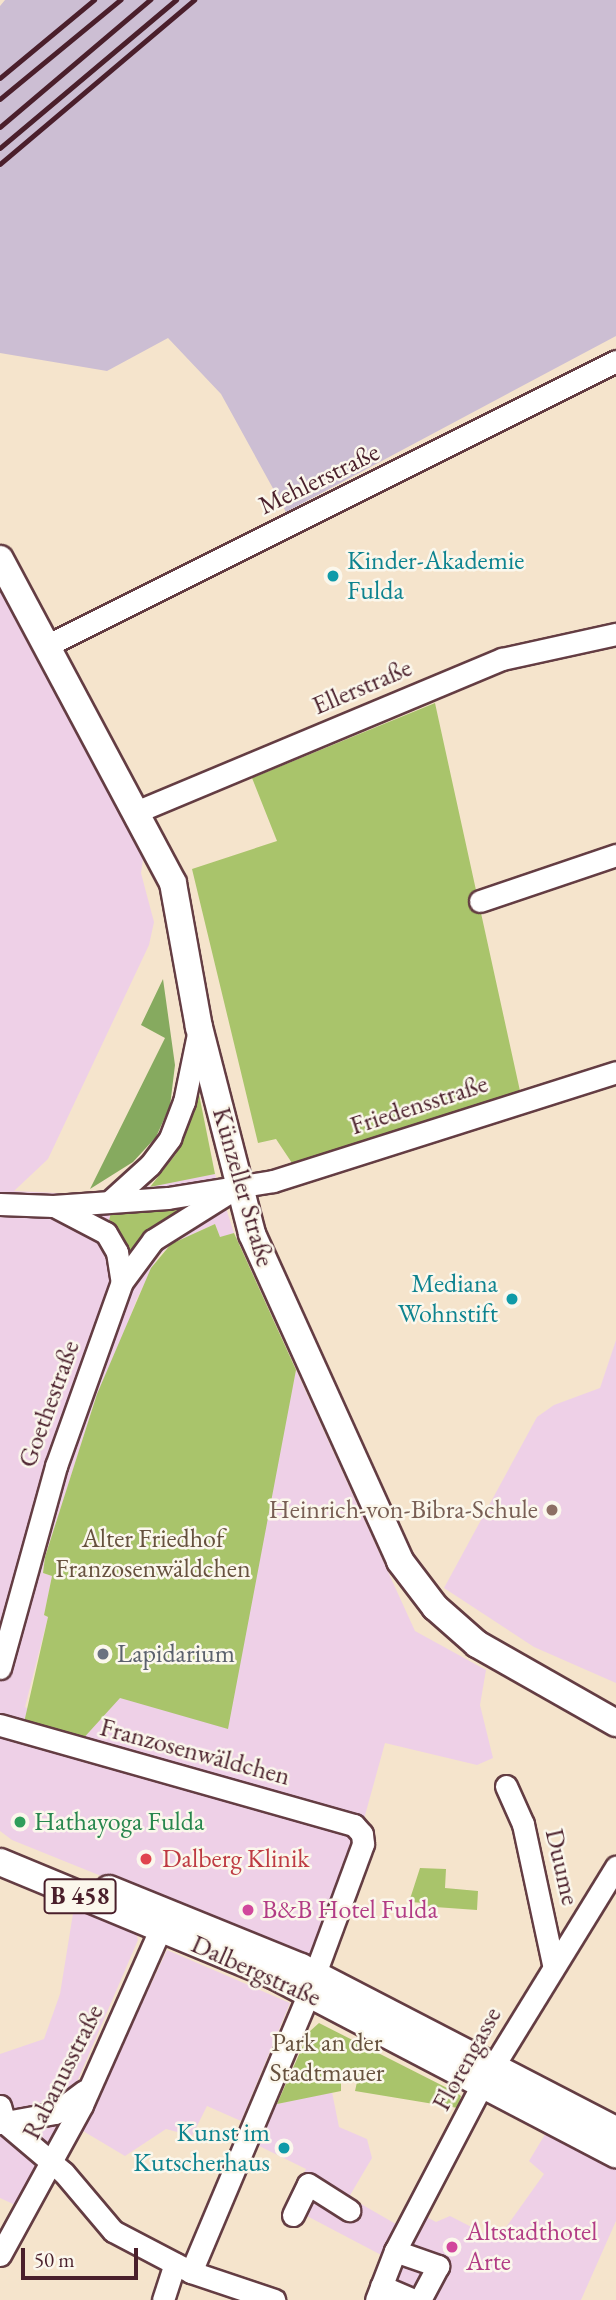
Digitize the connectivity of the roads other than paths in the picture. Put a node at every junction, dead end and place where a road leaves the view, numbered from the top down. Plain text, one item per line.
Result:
1 (616, 361) edge
2 (0, 559) edge
3 (616, 634) edge
4 (46, 646) junction
5 (135, 812) junction
6 (616, 855) edge
7 (481, 901) dead end
8 (199, 1027) junction
9 (616, 1072) edge
10 (238, 1187) junction
11 (109, 1202) junction
12 (0, 1204) edge
13 (53, 1206) junction
14 (122, 1282) junction
15 (0, 1668) edge
16 (616, 1723) edge
17 (0, 1725) edge
18 (506, 1786) dead end
19 (0, 1842) edge
20 (0, 1862) edge
21 (616, 1867) edge
22 (165, 1920) junction
23 (553, 1964) junction
24 (312, 1984) junction
25 (488, 2074) junction
26 (89, 2088) junction
27 (2, 2117) edge
28 (616, 2130) edge
29 (616, 2154) edge
30 (50, 2162) junction
31 (349, 2210) dead end
32 (293, 2215) dead end
33 (395, 2252) junction
34 (0, 2255) edge
35 (183, 2268) junction
36 (379, 2293) edge
37 (163, 2300) edge
38 (274, 2300) edge
39 (414, 2300) edge
40 (420, 2300) edge

1 - 4 street, Mehlerstraße
2 - 4 main road, Künzeller Straße
3 - 5 street, Ellerstraße
4 - 5 main road, Künzeller Straße
5 - 8 main road, Künzeller Straße
6 - 7 street
8 - 10 main road, Künzeller Straße
8 - 11 street
9 - 10 street, Friedensstraße
10 - 11 street, Friedensstraße
10 - 14 street, Goethestraße
10 - 16 main road, Künzeller Straße
11 - 13 street, Friedensstraße
12 - 13 street, Friedensstraße
13 - 14 street
14 - 15 street, Goethestraße
17 - 24 street, Franzosenwäldchen
18 - 23 street, Duume
19 - 22 main road, Dalbergstraße / B 458
20 - 22 main road, Dalbergstraße / B 458
21 - 23 street, Florengasse
22 - 24 main road, Dalbergstraße / B 458
22 - 26 street, Rabanusstraße
23 - 25 street, Florengasse
24 - 25 main road, Dalbergstraße / B 458
24 - 35 street
25 - 28 main road, Dalbergstraße / B 458
25 - 29 main road, Dalbergstraße / B 458
25 - 33 street, Florengasse
26 - 27 street
26 - 30 street, Rabanusstraße
27 - 30 street
30 - 34 street, Rabanusstraße
30 - 35 street
31 - 32 street
33 - 36 street, Florengasse
33 - 40 street
35 - 37 street
35 - 38 street
36 - 39 street

